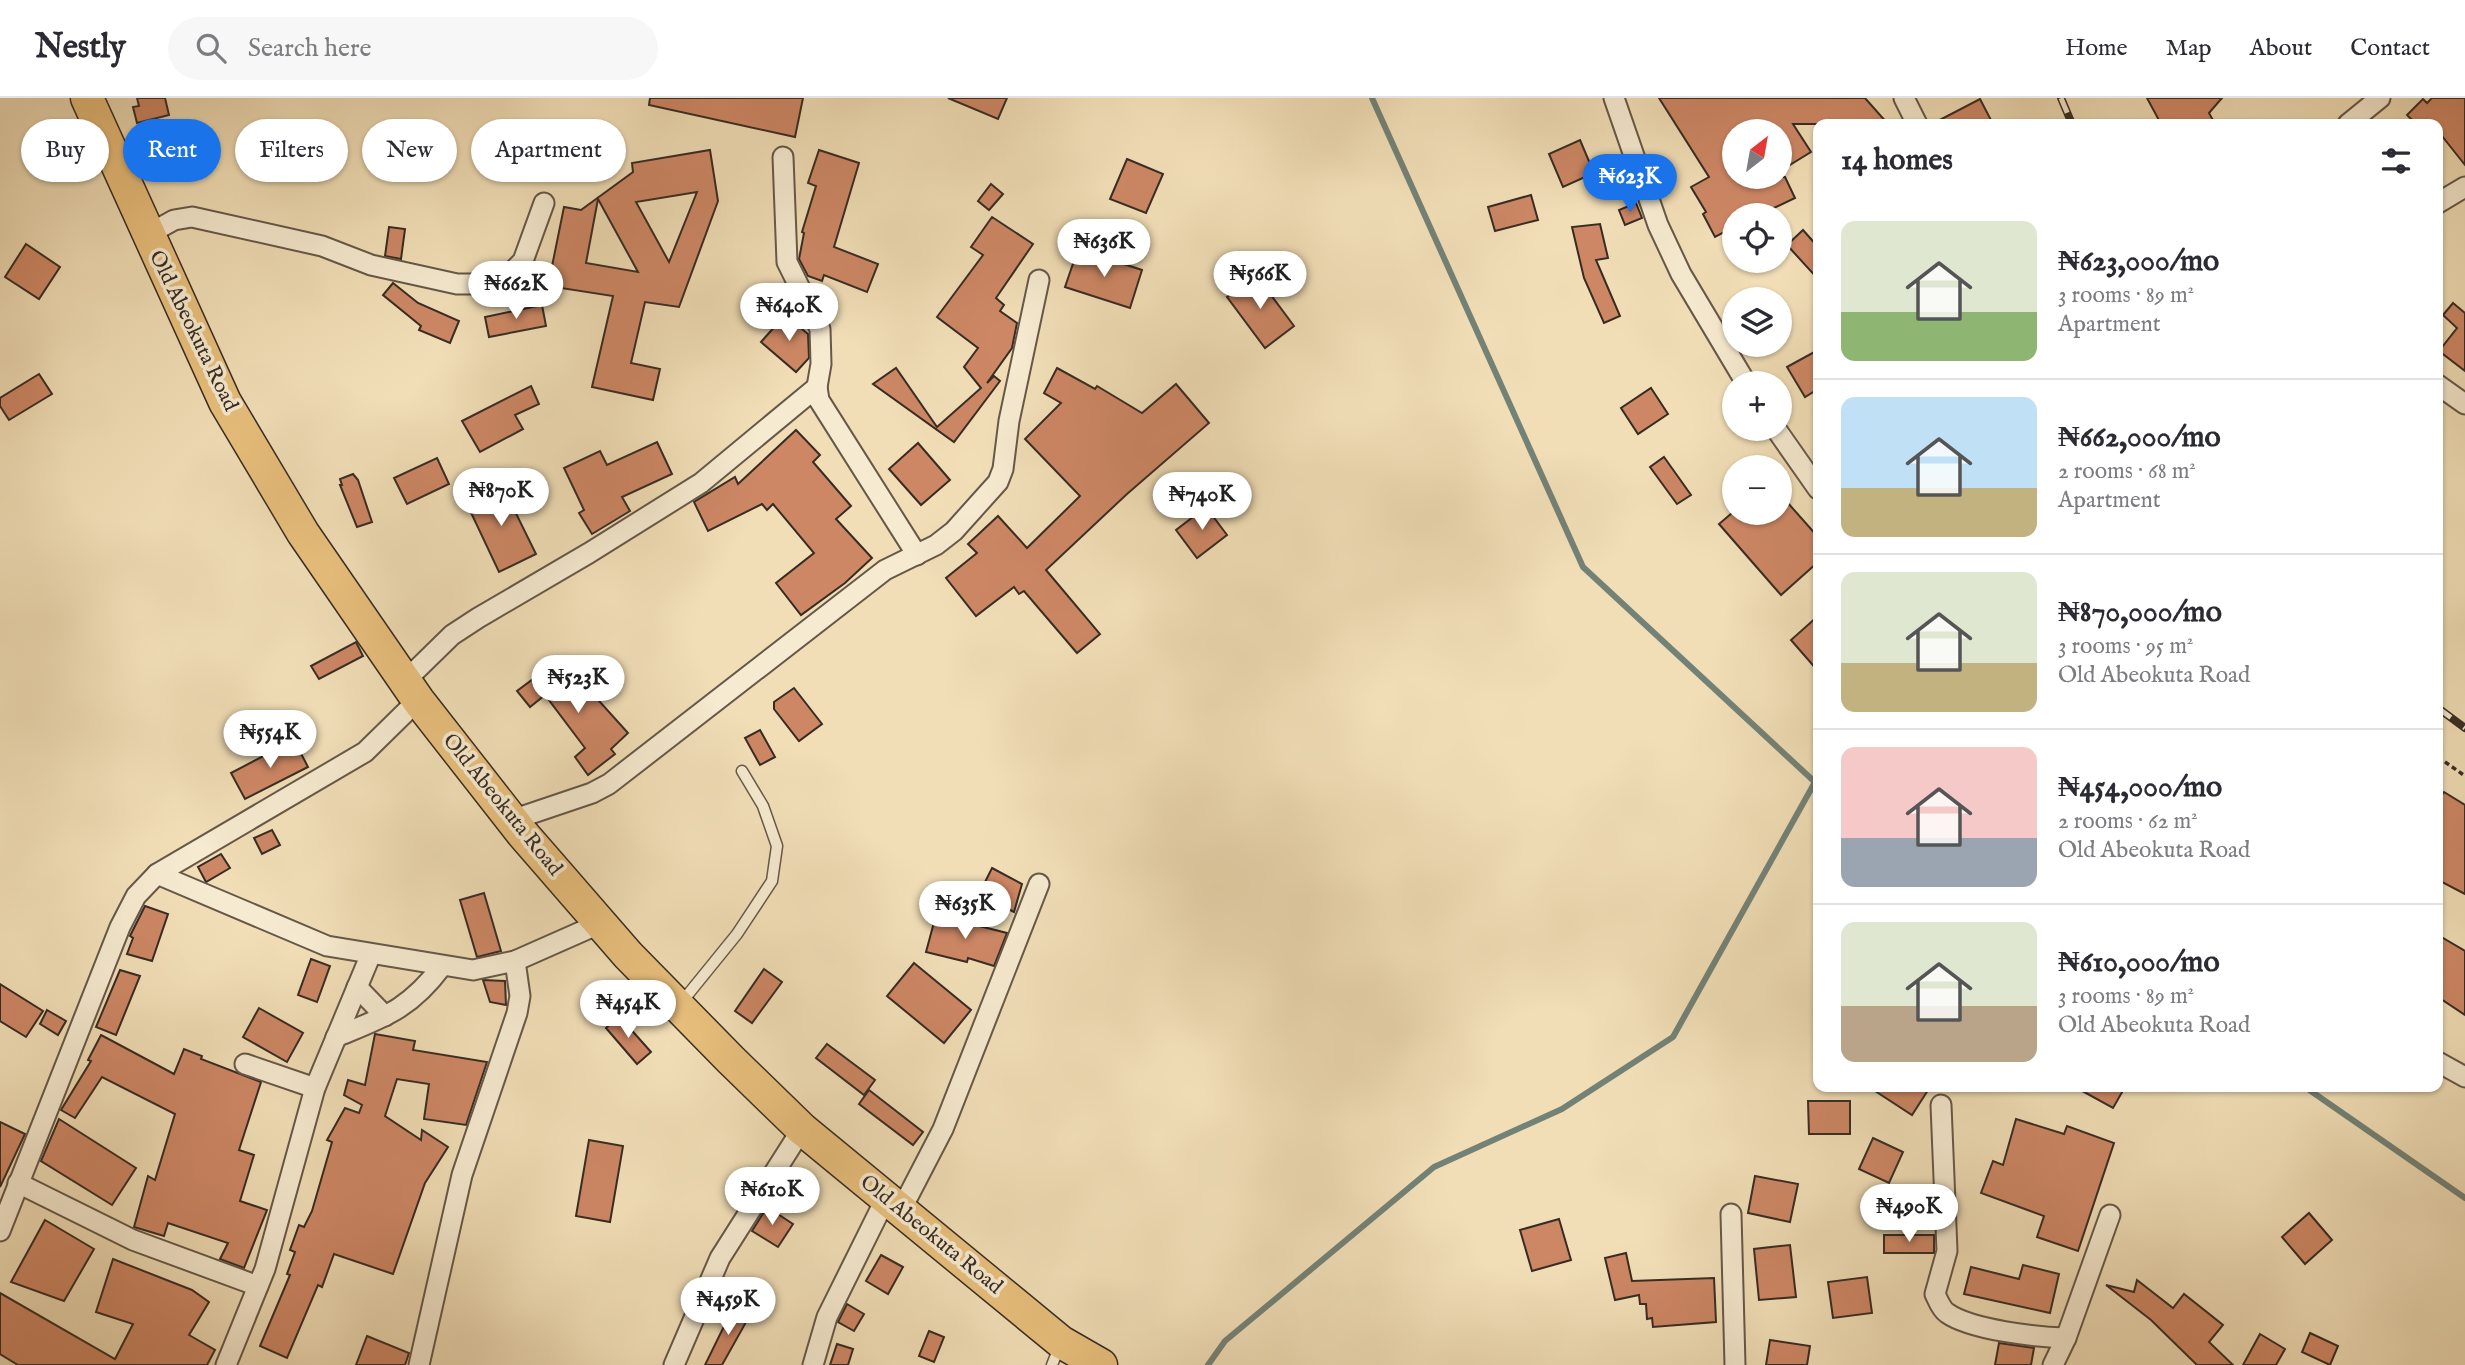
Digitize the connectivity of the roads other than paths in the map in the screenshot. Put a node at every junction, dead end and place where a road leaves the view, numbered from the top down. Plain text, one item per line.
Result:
1 (87, 98) edge
2 (1614, 98) edge
3 (1904, 98) edge
4 (2379, 98) edge
5 (1914, 119) edge
6 (2354, 119) edge
7 (783, 157) dead end
8 (2465, 187) edge
9 (2443, 200) edge
10 (544, 203) dead end
11 (147, 235) junction
12 (1039, 280) dead end
13 (1738, 371) edge
14 (817, 387) junction
15 (2443, 389) edge
16 (2465, 404) edge
17 (1784, 441) edge
18 (1813, 482) edge
19 (917, 555) junction
20 (411, 690) junction
21 (742, 771) dead end
22 (512, 820) junction
23 (157, 874) junction
24 (1039, 884) dead end
25 (601, 923) junction
26 (371, 954) junction
27 (515, 961) junction
28 (442, 966) junction
29 (357, 987) junction
30 (679, 1006) junction
31 (385, 1016) junction
32 (335, 1037) junction
33 (245, 1064) dead end
34 (2443, 1065) edge
35 (2465, 1077) edge
36 (315, 1088) junction
37 (1941, 1105) dead end
38 (802, 1129) junction
39 (18, 1183) junction
40 (893, 1204) junction
41 (1731, 1214) dead end
42 (2110, 1215) dead end
43 (1, 1226) edge
44 (258, 1286) junction
45 (2066, 1338) junction
46 (1057, 1353) edge
47 (229, 1364) edge
48 (419, 1365) edge
49 (674, 1365) edge
50 (813, 1365) edge
51 (1101, 1365) edge
52 (1735, 1365) edge
53 (2053, 1365) edge

1 - 11 highway, Old Abeokuta Road
2 - 13 street
3 - 5 street
4 - 6 street
7 - 14 street
8 - 9 street
10 - 11 street
11 - 20 highway, Old Abeokuta Road
12 - 19 street
14 - 19 street
14 - 20 street
15 - 16 street
17 - 18 street
19 - 22 street
20 - 22 highway, Old Abeokuta Road
20 - 23 street
21 - 30 lane
22 - 25 highway, Old Abeokuta Road
23 - 26 street
23 - 39 street
24 - 40 street
25 - 27 street
25 - 30 highway, Old Abeokuta Road
26 - 28 street
26 - 29 street
27 - 28 street
27 - 48 street
28 - 31 street
29 - 31 street
29 - 32 street
30 - 38 highway, Old Abeokuta Road
31 - 32 street
32 - 36 street
33 - 36 street
34 - 35 street
36 - 44 street
37 - 45 street
38 - 40 highway, Old Abeokuta Road
38 - 49 street
39 - 43 street
39 - 44 street
40 - 46 highway, Old Abeokuta Road
40 - 50 street
41 - 52 street
42 - 45 street
44 - 47 street
45 - 53 street
46 - 51 highway, Old Abeokuta Road

